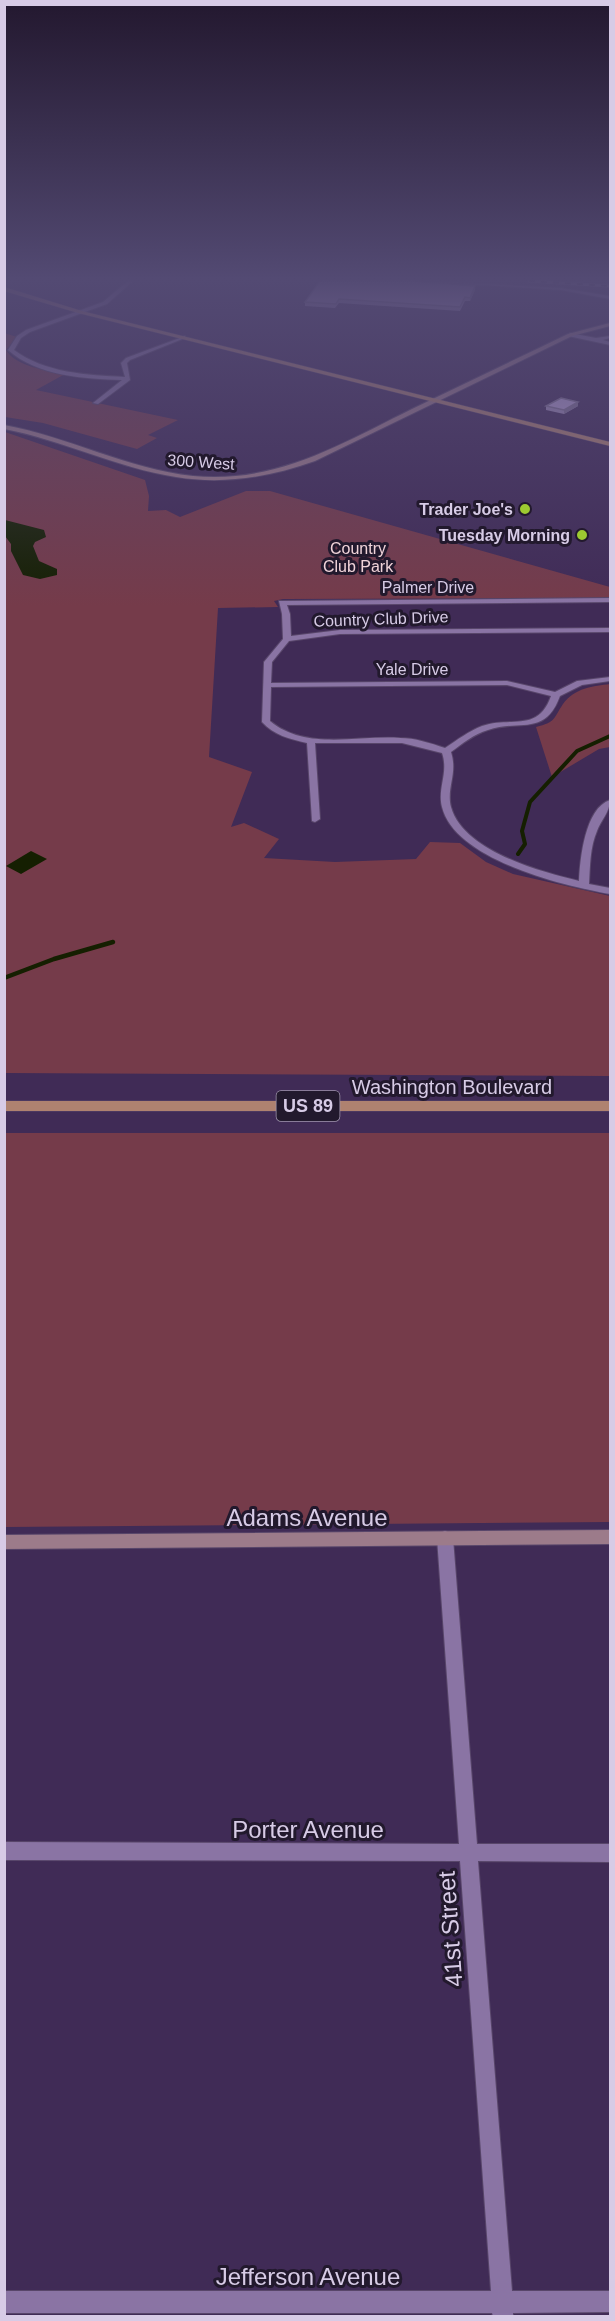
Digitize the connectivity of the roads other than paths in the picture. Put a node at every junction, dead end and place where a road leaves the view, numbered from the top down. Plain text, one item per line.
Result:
1 (114, 389) edge
2 (391, 389) edge
3 (457, 389) edge
4 (435, 400) junction
5 (96, 403) dead end
6 (4, 422) edge
7 (4, 427) edge
8 (610, 444) edge
9 (294, 467) junction
10 (610, 600) edge
11 (610, 630) edge
12 (287, 639) junction
13 (610, 679) edge
14 (267, 685) junction
15 (556, 695) junction
16 (311, 740) junction
17 (446, 751) junction
18 (610, 803) edge
19 (315, 819) dead end
20 (584, 886) junction
21 (610, 891) edge
22 (4, 1106) edge
23 (610, 1107) edge
24 (610, 1537) edge
25 (445, 1538) junction
26 (4, 1542) edge
27 (4, 1851) edge
28 (610, 1853) edge
29 (468, 1854) junction
30 (4, 2302) edge
31 (610, 2302) edge
32 (502, 2309) edge

1 - 5 street
2 - 4 main road
3 - 4 main road, 300 West
4 - 8 main road
4 - 9 main road, 300 West
6 - 9 main road, 300 West
7 - 9 main road, 300 West
10 - 12 street, Palmer Drive
11 - 12 street, Country Club Drive
12 - 14 street, Country Club Drive
13 - 15 street
14 - 15 street, Yale Drive
14 - 16 street, Country Club Drive
15 - 17 street
16 - 17 street, Country Club Drive
16 - 19 street
17 - 20 street
18 - 20 street
20 - 21 street
22 - 23 main road, Washington Boulevard / US 89
24 - 25 main road, Adams Avenue
25 - 26 main road, Adams Avenue
25 - 29 street, 41st Street
27 - 29 street, Porter Avenue
28 - 29 street, Porter Avenue
29 - 32 street, 41st Street
30 - 32 street, Jefferson Avenue
31 - 32 street, Jefferson Avenue

